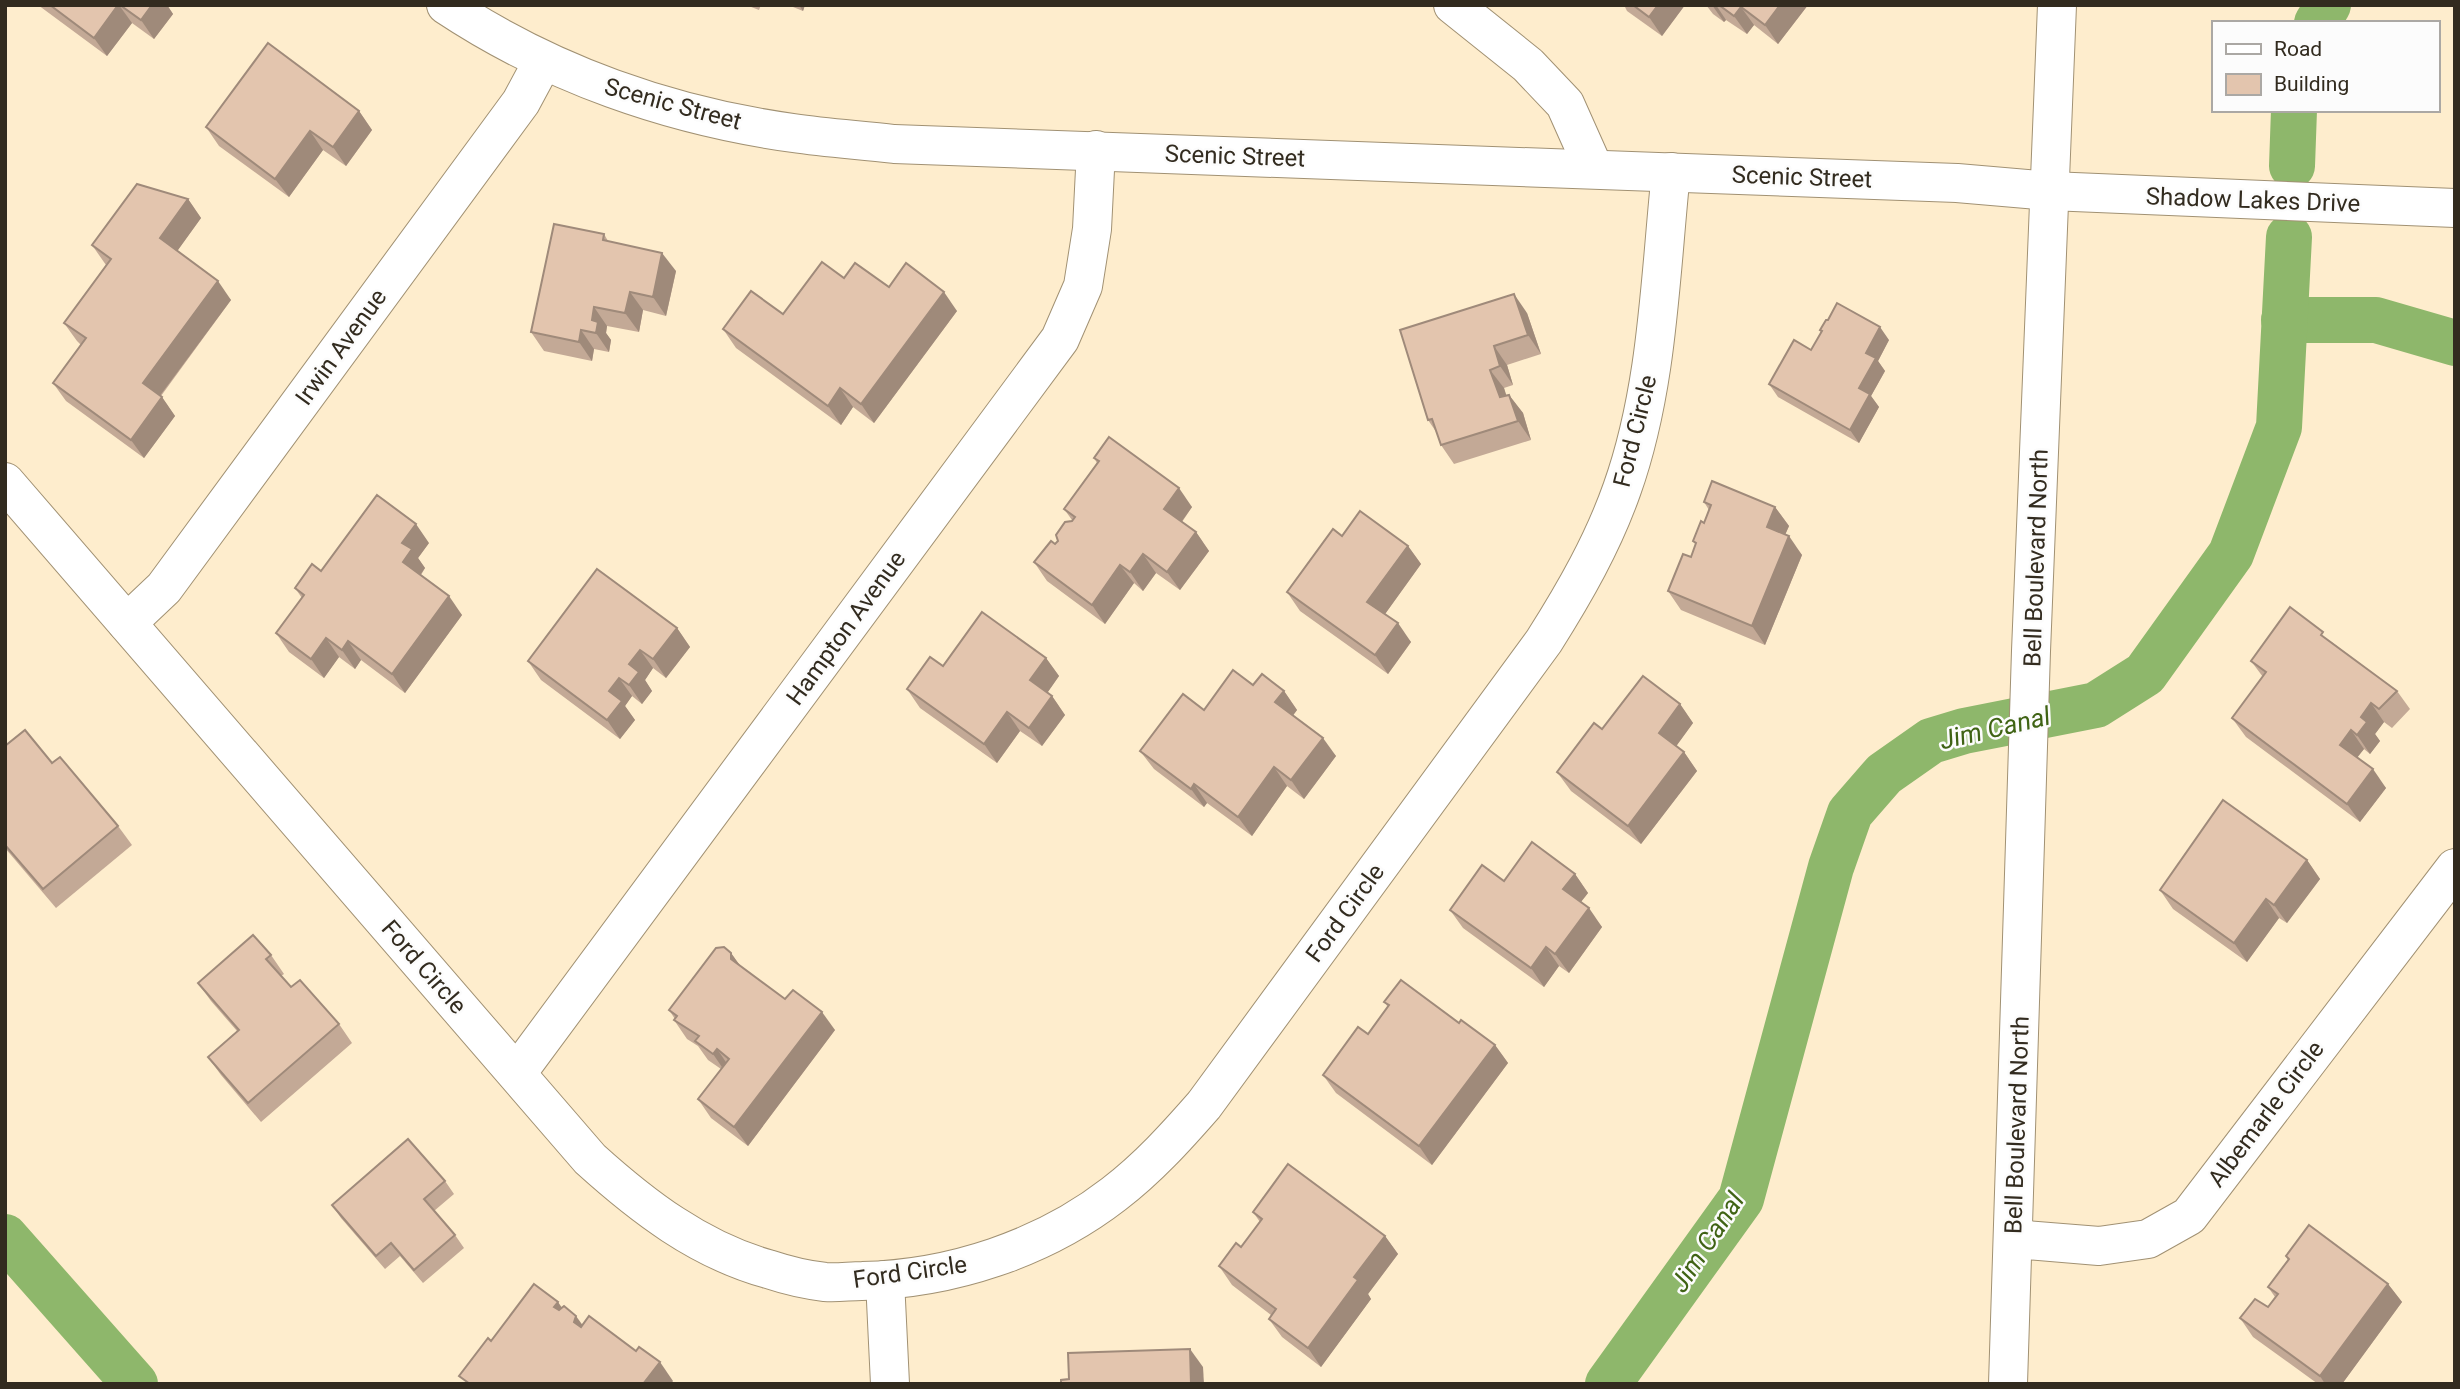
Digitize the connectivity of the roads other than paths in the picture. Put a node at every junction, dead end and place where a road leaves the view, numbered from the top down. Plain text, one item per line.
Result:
1 (446, 5) edge
2 (1453, 5) edge
3 (2057, 16) edge
4 (543, 61) junction
5 (1096, 150) junction
6 (1594, 169) junction
7 (1671, 172) junction
8 (2050, 191) junction
9 (2455, 208) edge
10 (5, 482) edge
11 (127, 623) junction
12 (2455, 868) edge
13 (517, 1073) junction
14 (2014, 1239) junction
15 (885, 1280) junction
16 (890, 1384) edge
17 (2008, 1384) edge

1 - 4 street, Scenic Street
2 - 6 street
3 - 8 street, Bell Boulevard North
4 - 5 street, Scenic Street
4 - 11 street, Irwin Avenue
5 - 6 street, Scenic Street
5 - 13 street, Hampton Avenue
6 - 7 street, Scenic Street
7 - 8 street, Scenic Street
7 - 15 street, Ford Circle
8 - 9 street, Shadow Lakes Drive
8 - 14 street, Bell Boulevard North
10 - 11 street, Ford Circle
11 - 13 street, Ford Circle
12 - 14 street, Albemarle Circle
13 - 15 street, Ford Circle
14 - 17 street, Bell Boulevard North
15 - 16 street

